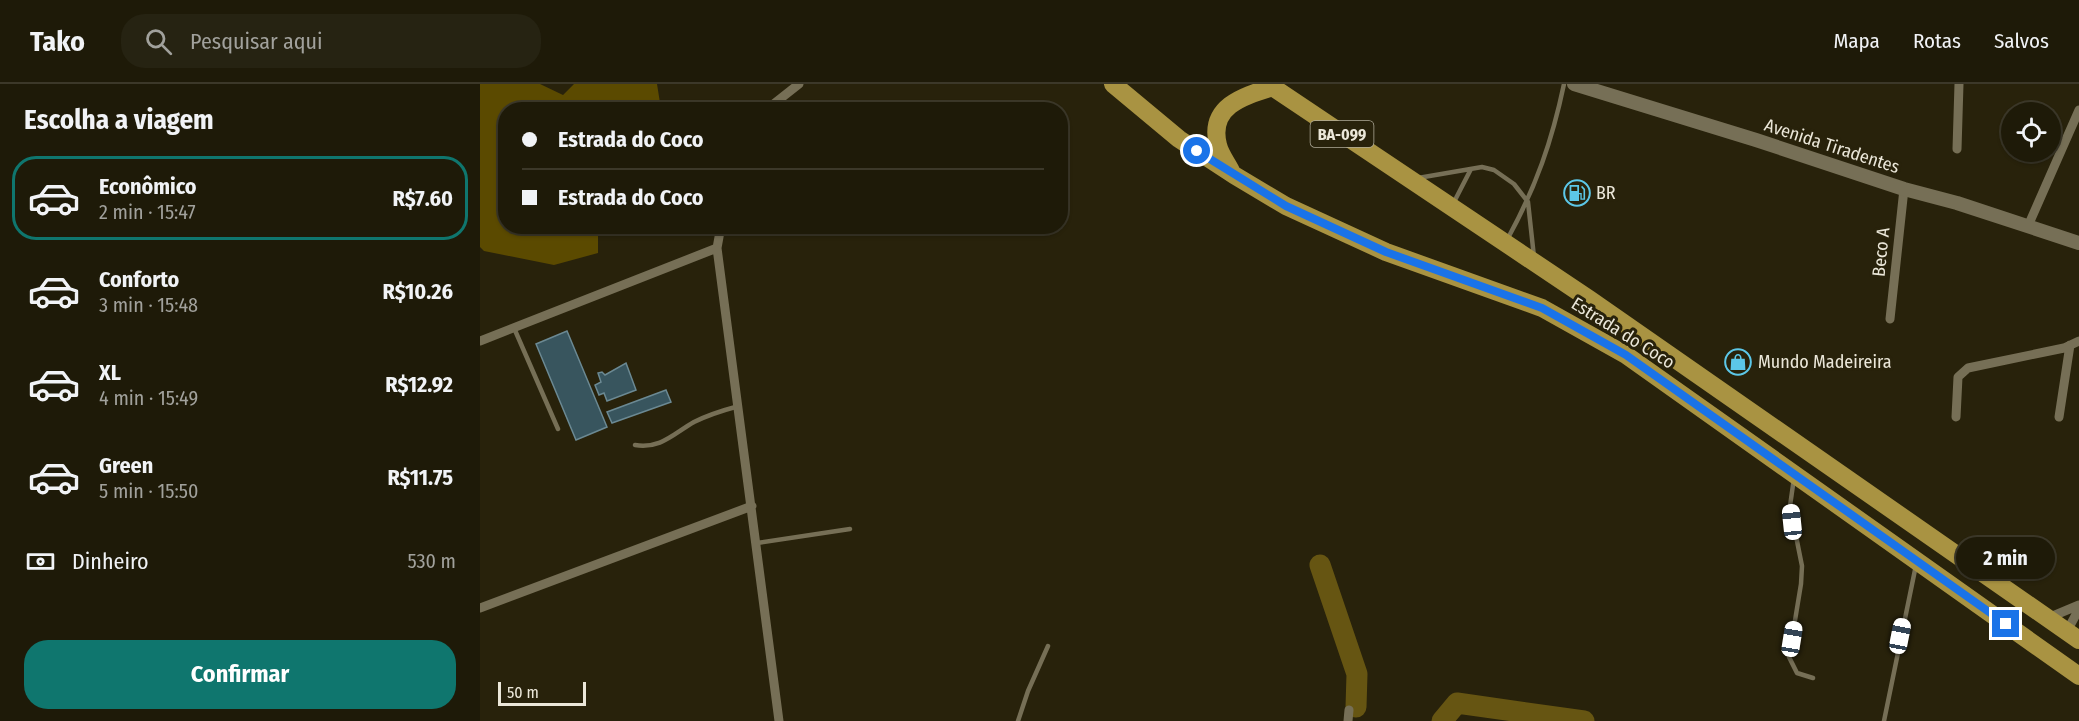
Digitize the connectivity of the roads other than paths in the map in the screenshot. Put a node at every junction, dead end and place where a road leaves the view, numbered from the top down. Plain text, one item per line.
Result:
1 (799, 84) edge
2 (1113, 84) edge
3 (1564, 84) edge
4 (1574, 84) edge
5 (1959, 84) edge
6 (1271, 86) edge
7 (776, 102) edge
8 (2079, 110) edge
9 (1957, 149) dead end
10 (1471, 169) junction
11 (1233, 175) junction
12 (1410, 180) junction
13 (1904, 189) junction
14 (1528, 201) junction
15 (1451, 208) junction
16 (2028, 226) junction
17 (720, 234) edge
18 (1505, 243) junction
19 (2079, 243) edge
20 (717, 248) junction
21 (1535, 263) junction
22 (1890, 319) dead end
23 (514, 328) junction
24 (480, 341) edge
25 (2075, 343) edge
26 (739, 406) junction
27 (1956, 417) dead end
28 (2059, 417) dead end
29 (558, 429) dead end
30 (635, 446) dead end
31 (1794, 474) junction
32 (752, 506) junction
33 (850, 529) dead end
34 (757, 543) junction
35 (1918, 560) junction
36 (2079, 607) edge
37 (480, 608) edge
38 (2048, 618) junction
39 (2073, 636) edge
40 (1048, 646) dead end
41 (2079, 676) edge
42 (1813, 678) dead end
43 (1349, 710) dead end
44 (779, 721) edge
45 (1018, 721) edge
46 (1348, 721) edge
47 (1884, 721) edge

1 - 7 street
2 - 11 highway, Estrada do Coco
3 - 14 lane
4 - 13 street, Avenida Tiradentes
5 - 9 street
6 - 11 highway
6 - 12 highway, Estrada do Coco / BA-099
8 - 16 street
10 - 12 lane
10 - 14 lane
10 - 15 lane
11 - 31 highway, Estrada do Coco
12 - 15 highway, Estrada do Coco / BA-099
13 - 16 street, Avenida Tiradentes
13 - 22 street, Beco A
14 - 18 lane
14 - 21 lane
15 - 18 highway, Estrada do Coco / BA-099
16 - 19 street, Avenida Tiradentes
17 - 20 street
18 - 21 highway, Estrada do Coco / BA-099
20 - 23 street
20 - 26 street
21 - 38 highway, Estrada do Coco / BA-099
23 - 24 street
23 - 29 lane
25 - 27 street
25 - 28 street
26 - 30 lane
26 - 32 street
31 - 35 highway, Estrada do Coco
31 - 42 lane
32 - 34 street
32 - 37 street
33 - 34 lane
34 - 44 street
35 - 41 highway, Estrada do Coco
35 - 47 lane
36 - 38 street
36 - 39 street
38 - 39 highway, Estrada do Coco / BA-099
40 - 45 lane
43 - 46 street

